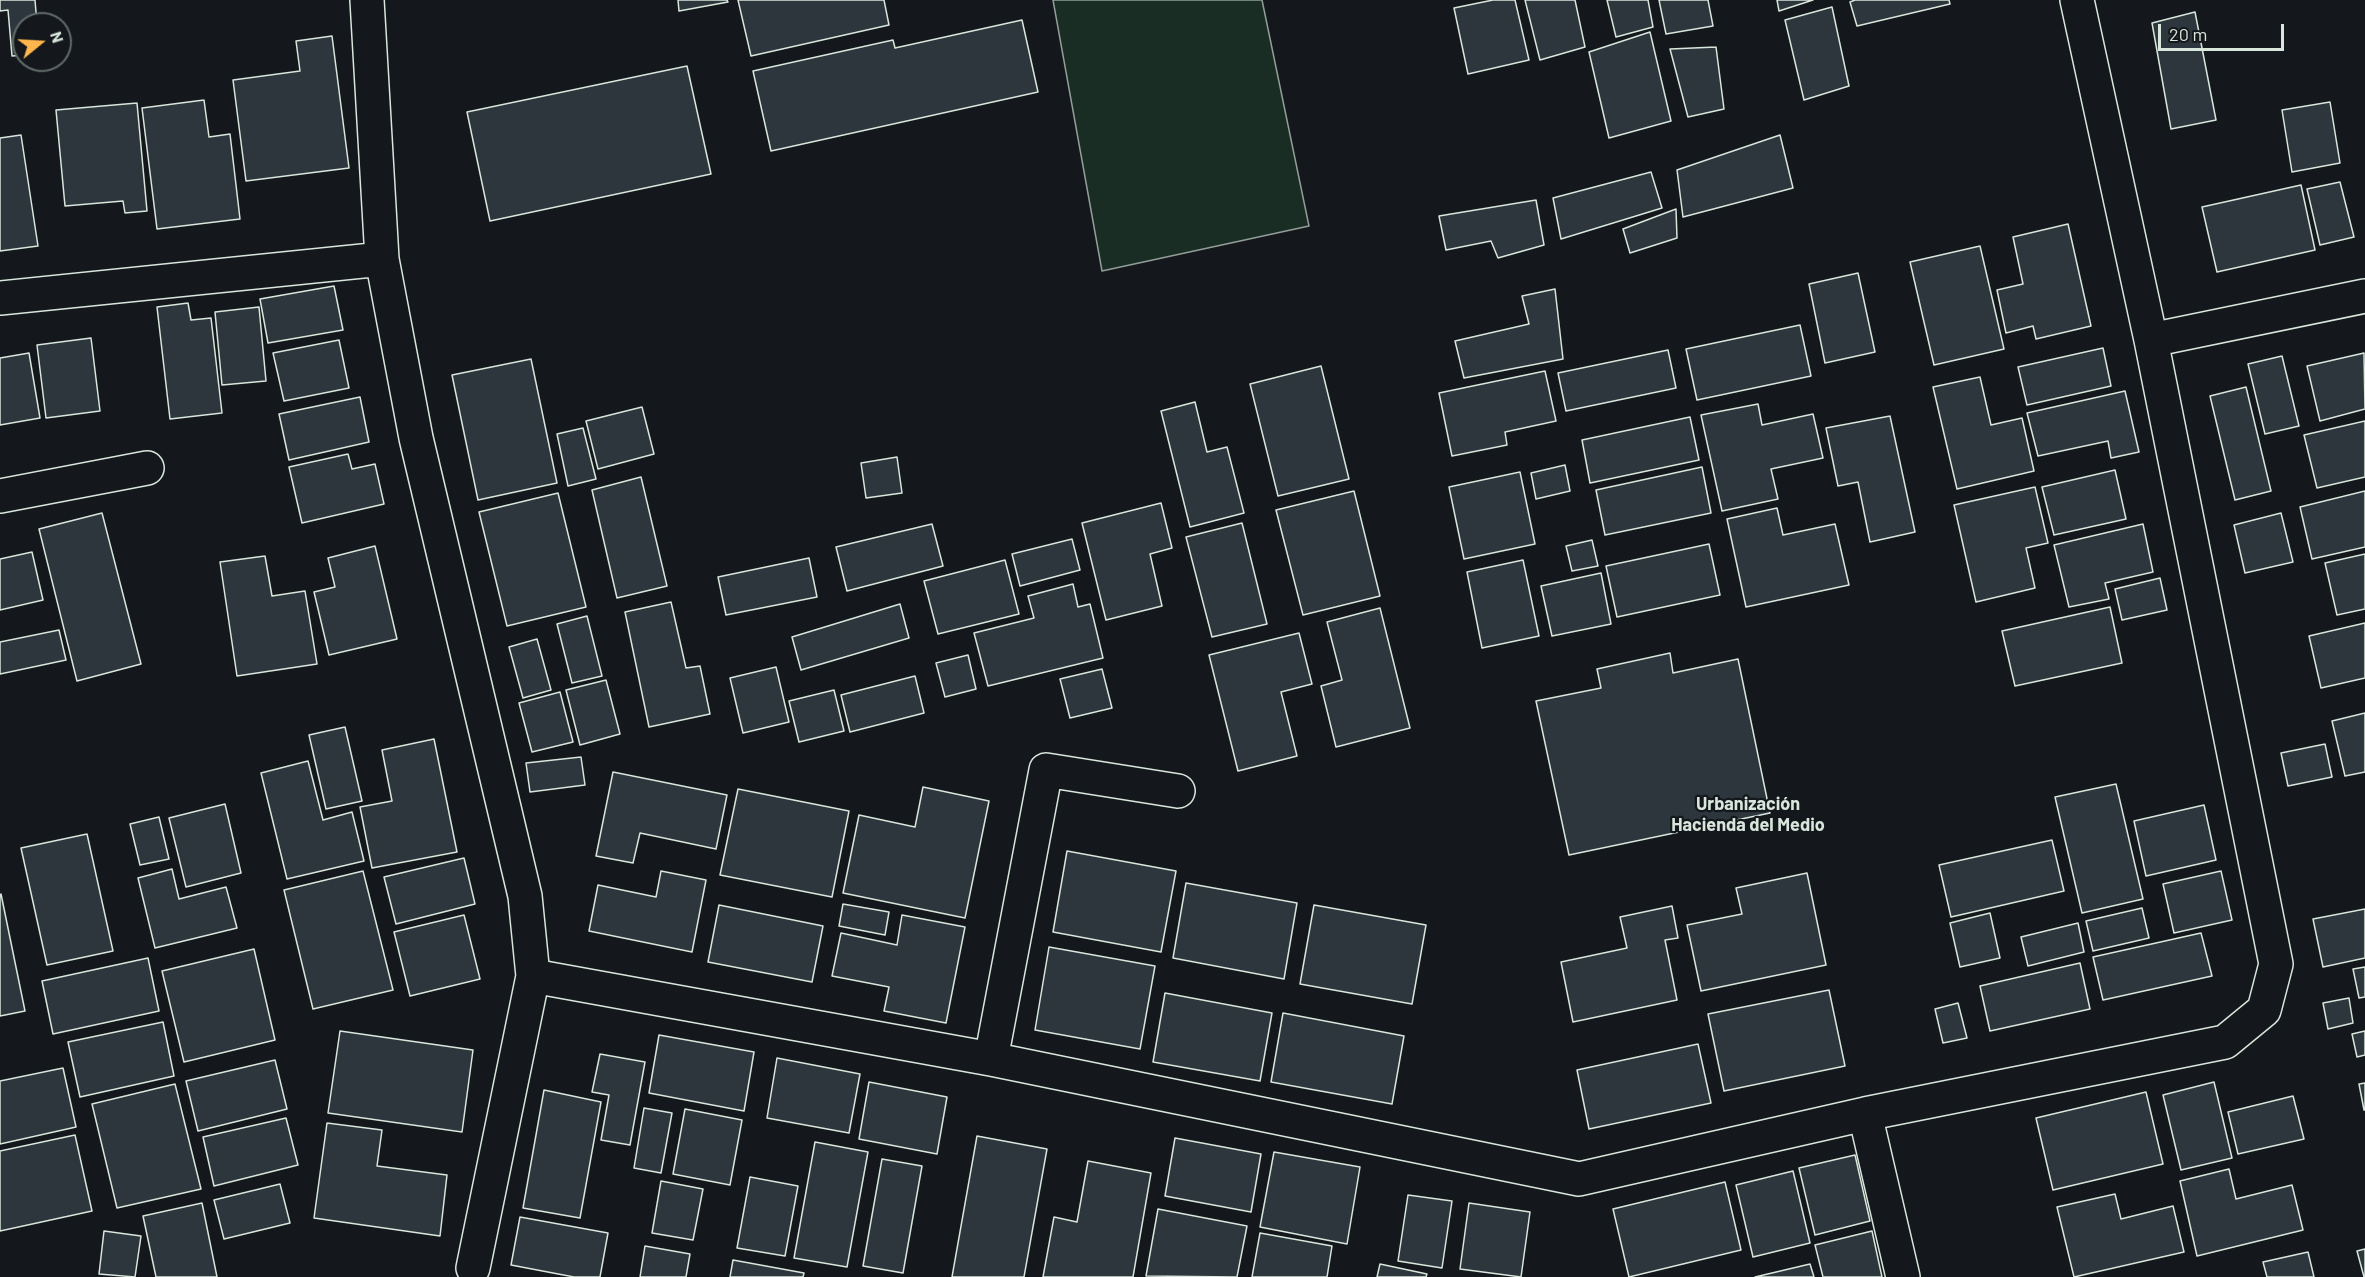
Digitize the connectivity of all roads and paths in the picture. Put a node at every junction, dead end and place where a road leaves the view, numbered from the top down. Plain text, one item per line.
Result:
1 (367, 0) edge
2 (2077, 0) edge
3 (381, 259) junction
4 (2365, 296) edge
5 (0, 298) edge
6 (2151, 340) junction
7 (147, 468) dead end
8 (0, 496) edge
9 (1178, 791) dead end
10 (533, 976) junction
11 (991, 1059) junction
12 (1865, 1114) junction
13 (473, 1268) dead end
14 (1904, 1277) edge

1 - 3 street
2 - 6 street
3 - 5 street
3 - 10 street
4 - 6 street
6 - 12 street
7 - 8 street
9 - 11 street
10 - 11 street
10 - 13 street
11 - 12 street
12 - 14 street

